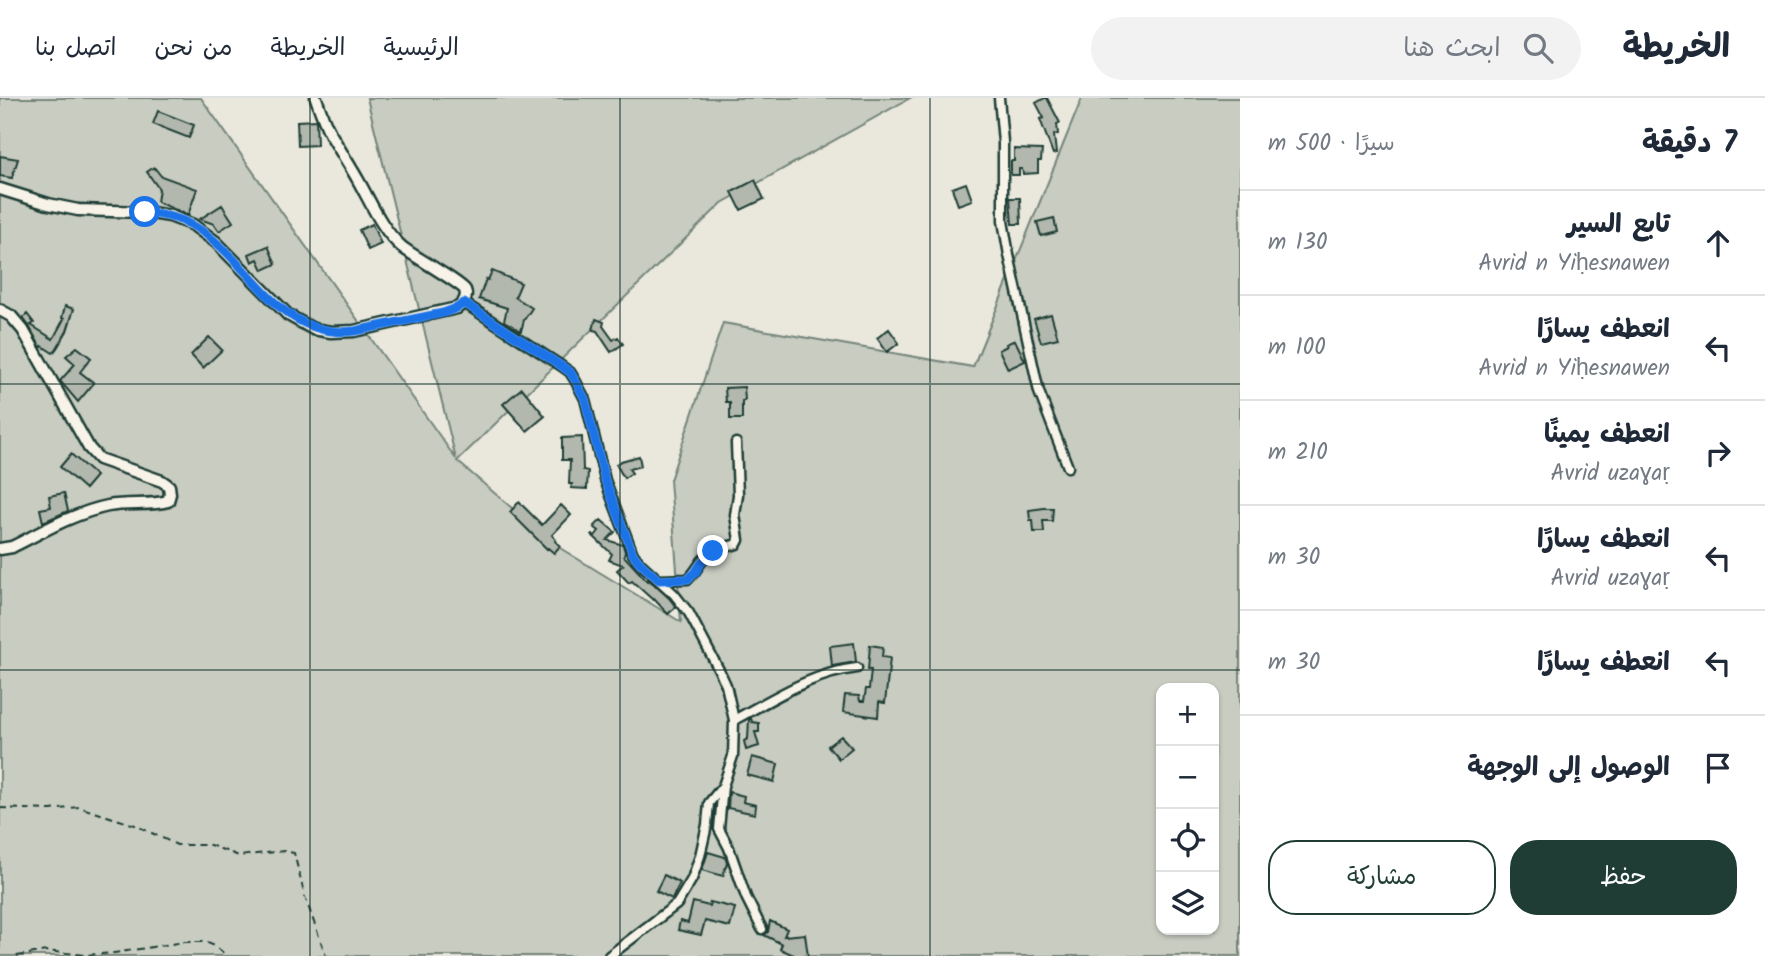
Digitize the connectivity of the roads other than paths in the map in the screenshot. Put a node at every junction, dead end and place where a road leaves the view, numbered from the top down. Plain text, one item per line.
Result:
1 (316, 98) edge
2 (999, 98) edge
3 (0, 189) edge
4 (464, 303) junction
5 (0, 310) edge
6 (736, 443) dead end
7 (1068, 467) dead end
8 (0, 549) edge
9 (659, 580) junction
10 (858, 668) dead end
11 (734, 720) junction
12 (723, 786) junction
13 (762, 929) dead end
14 (609, 956) edge

1 - 4 street
2 - 7 street
3 - 4 street
4 - 9 street
5 - 8 street
6 - 9 street
9 - 11 street
10 - 11 street
11 - 12 street
12 - 13 street
12 - 14 street

